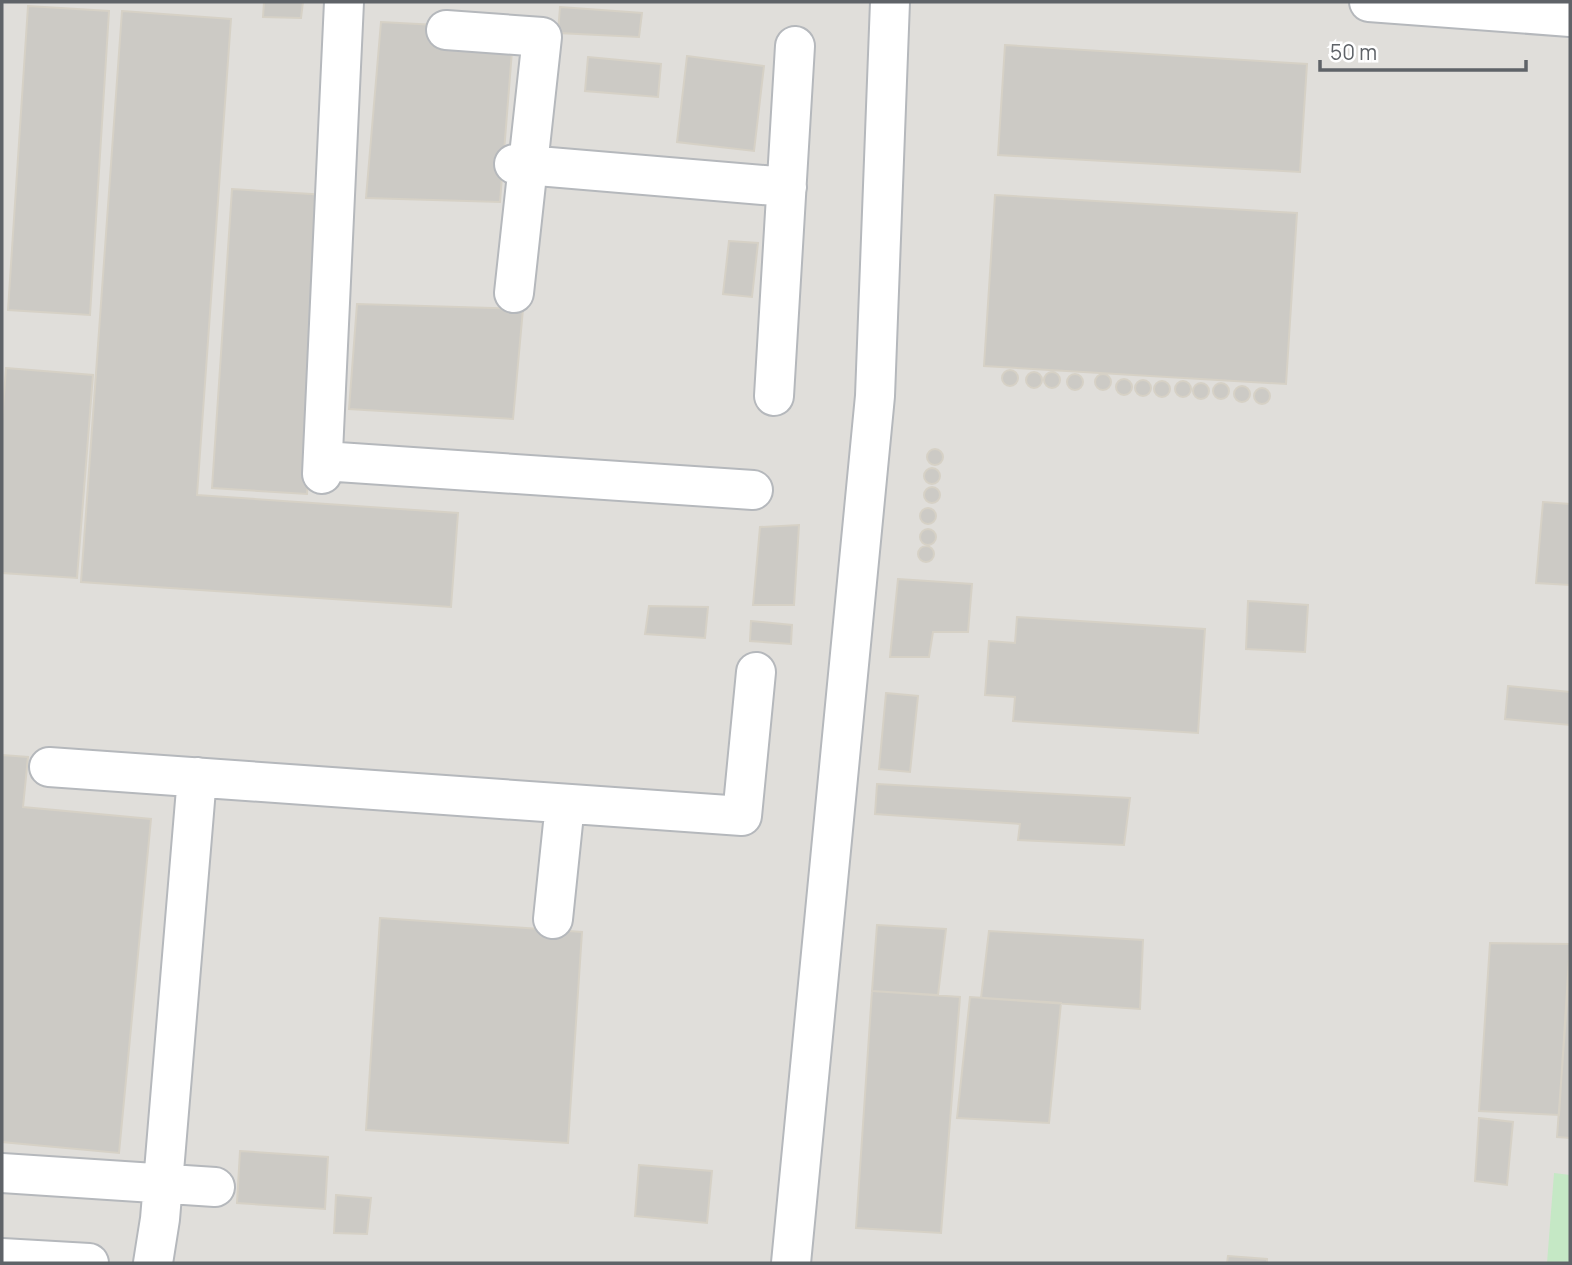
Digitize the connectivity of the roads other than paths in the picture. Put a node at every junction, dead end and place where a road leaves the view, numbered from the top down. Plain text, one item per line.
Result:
1 (344, 2) edge
2 (890, 2) edge
3 (1369, 2) edge
4 (1570, 17) edge
5 (454, 21) edge
6 (795, 46) dead end
7 (521, 164) junction
8 (787, 187) junction
9 (514, 293) dead end
10 (774, 396) dead end
11 (752, 490) dead end
12 (756, 672) dead end
13 (49, 767) dead end
14 (197, 778) junction
15 (565, 804) junction
16 (554, 919) dead end
17 (2, 1173) edge
18 (163, 1183) junction
19 (215, 1187) dead end
20 (2, 1258) edge
21 (89, 1263) edge
22 (153, 1263) edge
23 (791, 1263) edge

1 - 11 lane
2 - 23 lane
3 - 4 lane
5 - 7 lane
6 - 8 lane
7 - 8 lane
7 - 9 lane
8 - 10 lane
12 - 15 lane
13 - 14 lane
14 - 15 lane
14 - 18 lane
15 - 16 lane
17 - 18 lane
18 - 19 lane
18 - 22 lane
20 - 21 lane

